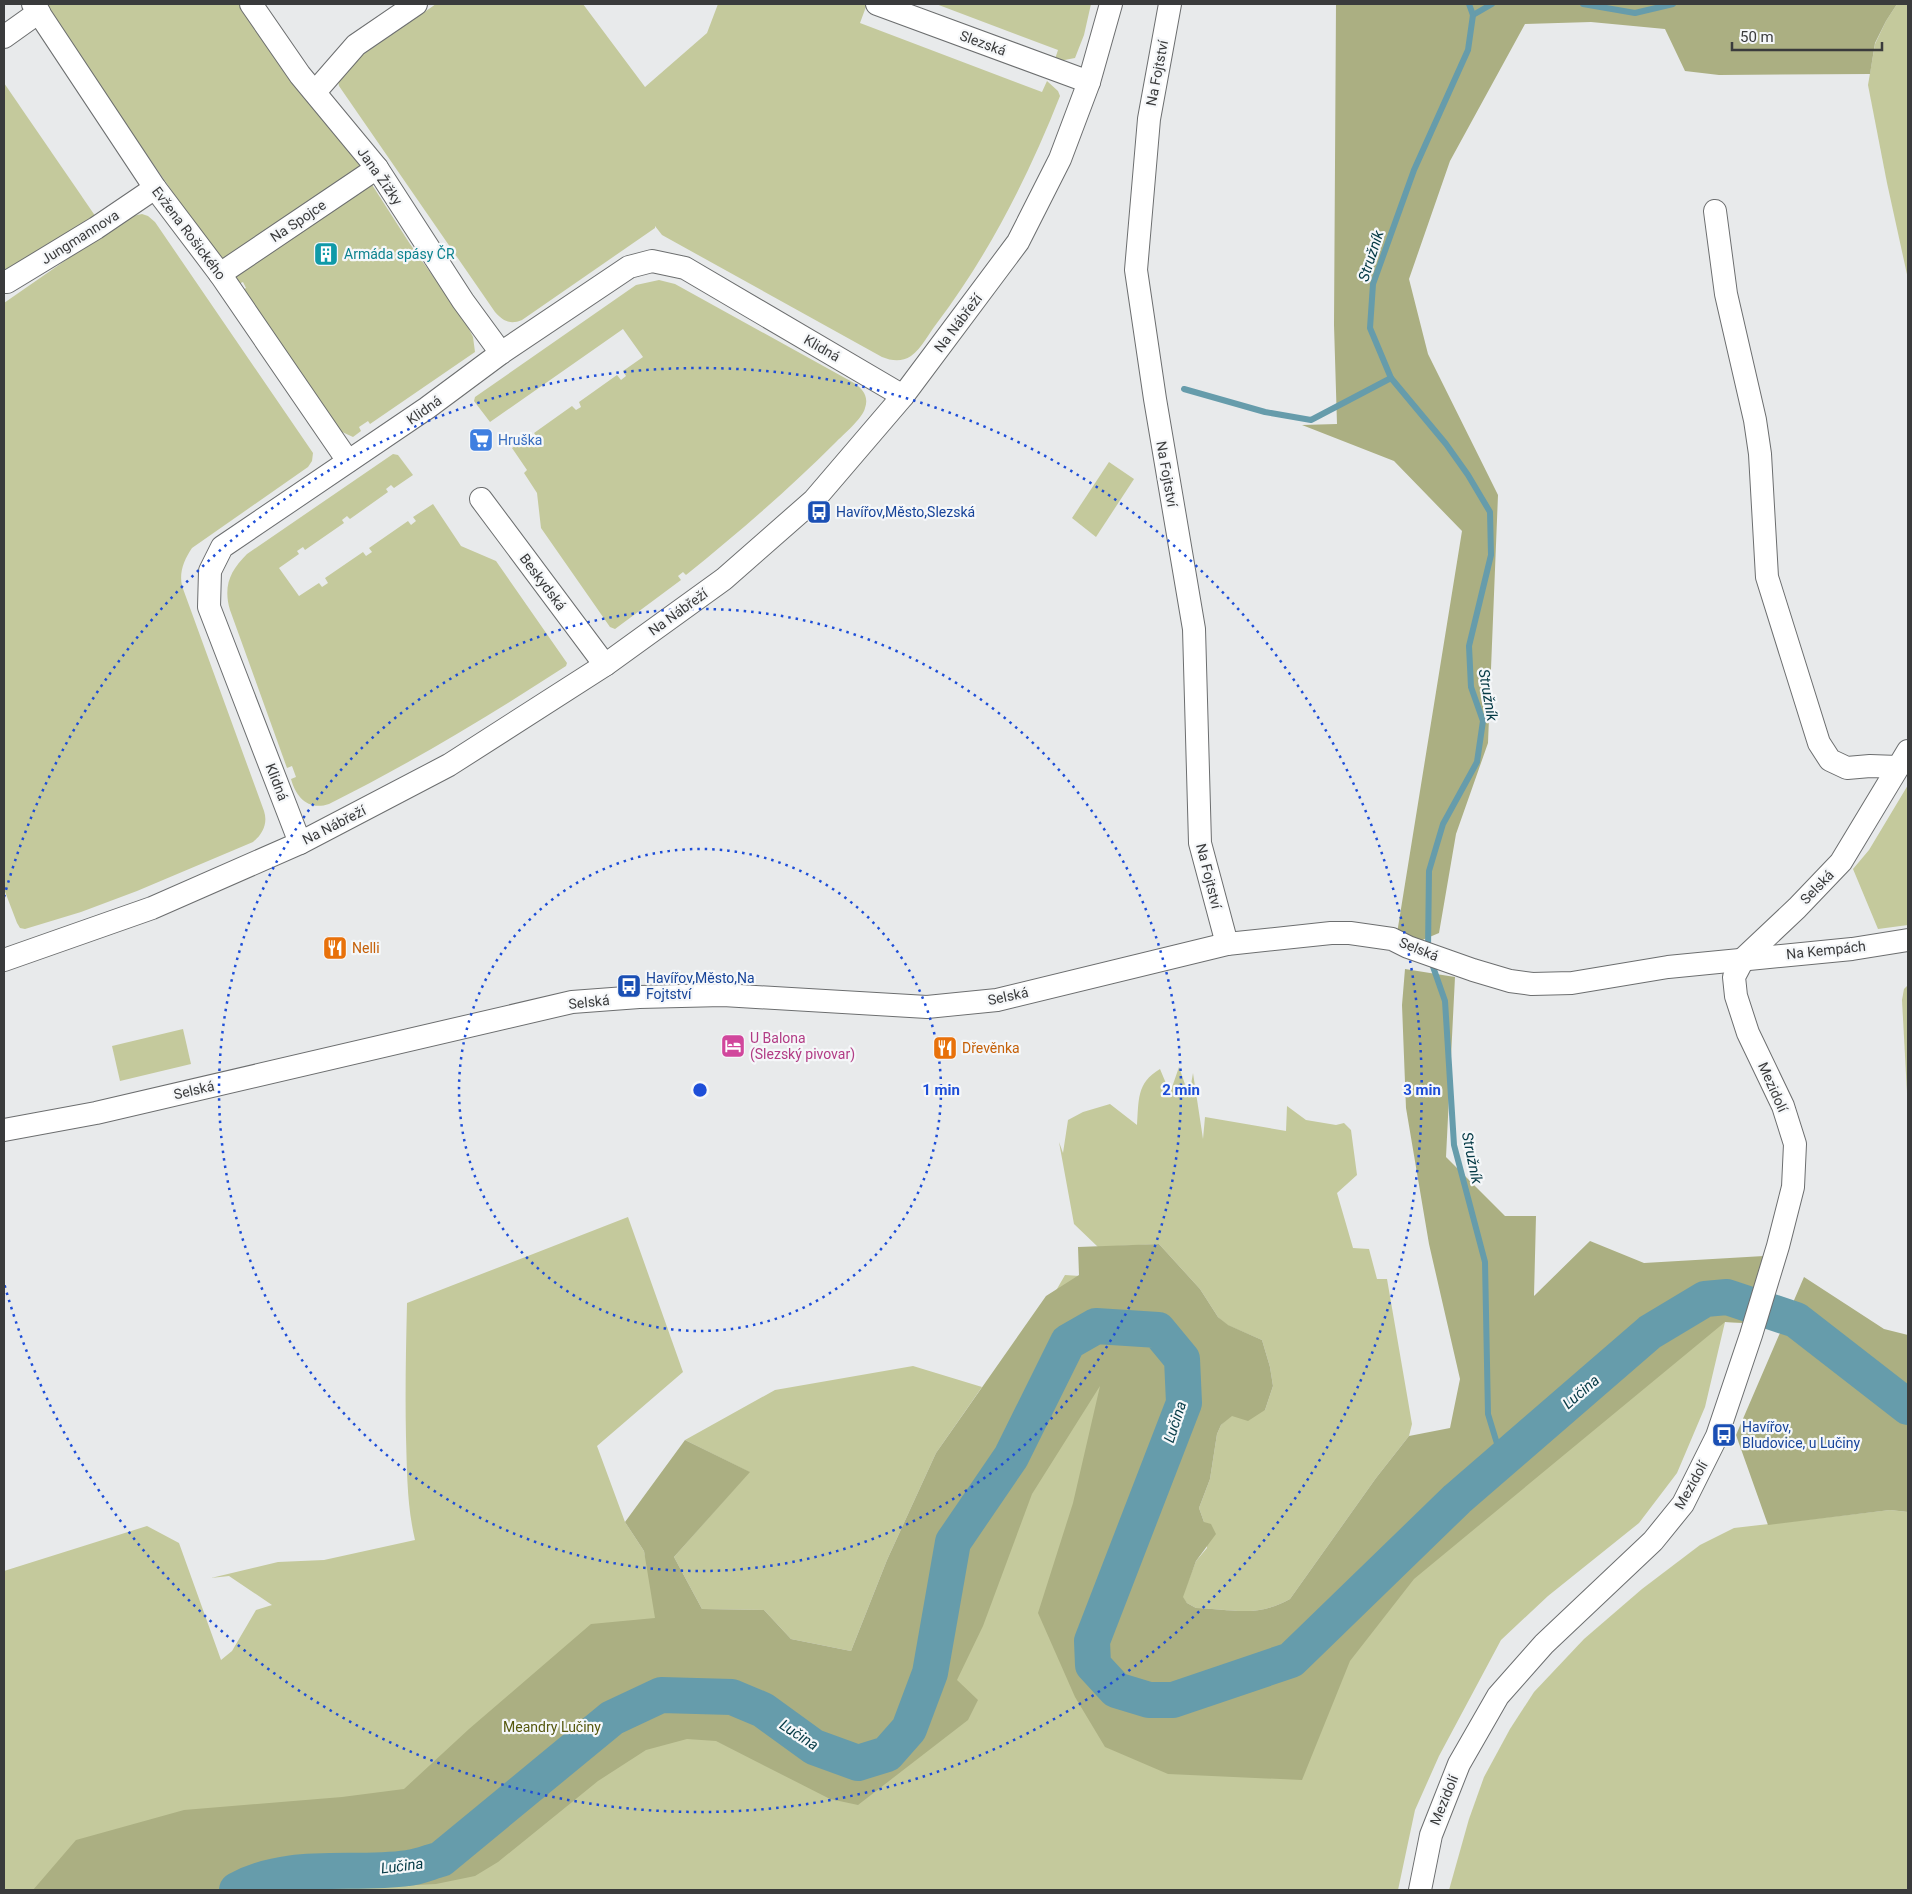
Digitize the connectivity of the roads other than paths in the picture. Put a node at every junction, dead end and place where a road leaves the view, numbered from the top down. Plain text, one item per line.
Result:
1 (251, 4) edge
2 (416, 4) edge
3 (877, 4) edge
4 (1111, 4) edge
5 (1170, 4) edge
6 (36, 8) edge
7 (4, 37) edge
8 (1089, 82) junction
9 (314, 92) junction
10 (377, 168) junction
11 (155, 188) junction
12 (1715, 211) dead end
13 (220, 274) junction
14 (4, 281) edge
15 (501, 353) junction
16 (903, 396) junction
17 (348, 461) junction
18 (481, 499) dead end
19 (605, 665) junction
20 (1903, 759) edge
21 (300, 843) junction
22 (1908, 940) edge
23 (1227, 944) junction
24 (1744, 958) junction
25 (4, 960) edge
26 (4, 1130) edge
27 (1420, 1890) edge

1 - 9 street, Jana Žižky
2 - 9 street
3 - 8 street, Slezská
4 - 8 street, Na Nábřeží
5 - 23 street, Na Fojtství
6 - 7 street
6 - 11 street, Evžena Rošického
8 - 16 street, Na Nábřeží
9 - 10 street, Jana Žižky
10 - 13 street, Na Spojce
10 - 15 street, Jana Žižky
11 - 13 street, Evžena Rošického
11 - 14 street, Jungmannova
12 - 20 street
13 - 17 street, Evžena Rošického
15 - 16 street, Klidná
15 - 17 street, Klidná
16 - 19 street, Na Nábřeží
17 - 21 street, Klidná
18 - 19 street, Beskydská
19 - 21 street, Na Nábřeží
20 - 24 street, Selská
21 - 25 street, Na Nábřeží
22 - 24 street, Na Kempách
23 - 24 street, Selská
23 - 26 street, Selská
24 - 27 street, Mezidolí

